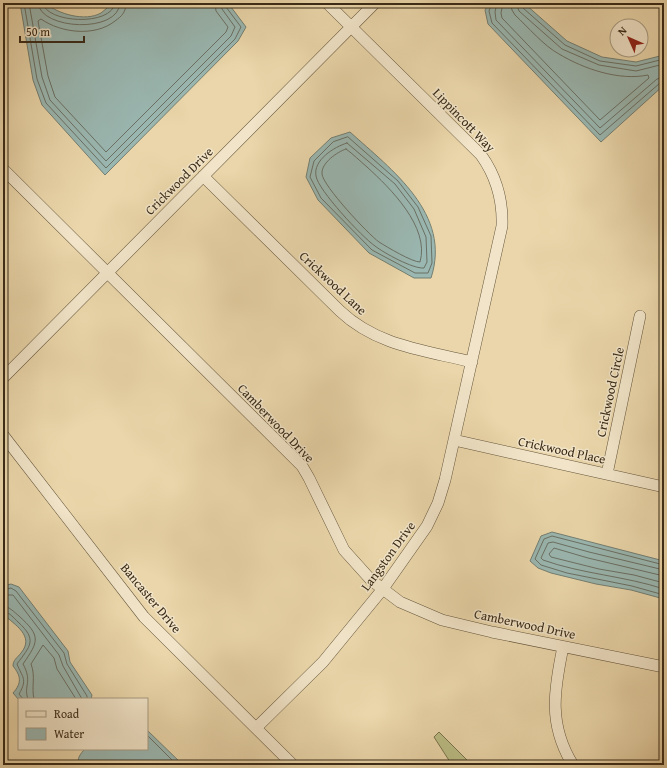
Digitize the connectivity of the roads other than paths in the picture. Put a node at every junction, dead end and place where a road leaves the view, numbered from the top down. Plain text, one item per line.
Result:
1 (327, 3) edge
2 (375, 3) edge
3 (352, 27) junction
4 (3, 169) edge
5 (203, 176) junction
6 (107, 274) junction
7 (640, 316) dead end
8 (472, 362) junction
9 (3, 378) edge
10 (3, 435) edge
11 (454, 440) junction
12 (607, 474) junction
13 (664, 487) edge
14 (382, 590) junction
15 (563, 647) junction
16 (664, 667) edge
17 (256, 728) junction
18 (293, 765) edge
19 (573, 765) edge

1 - 3 street, Lippincott Way
2 - 3 street, Crickwood Drive
3 - 5 street, Crickwood Drive
3 - 8 street, Lippincott Way
4 - 6 street, Camberwood Drive
5 - 6 street, Crickwood Drive
5 - 8 street, Crickwood Lane
6 - 9 street, Crickwood Drive
6 - 14 street, Camberwood Drive
7 - 12 street, Crickwood Circle
8 - 11 street, Langston Drive
10 - 17 street, Bancaster Drive
11 - 12 street, Crickwood Place
11 - 14 street, Langston Drive
12 - 13 street, Crickwood Place
14 - 15 street, Camberwood Drive
14 - 17 street, Langston Drive
15 - 16 street, Camberwood Drive
15 - 19 street
17 - 18 street, Bancaster Drive

